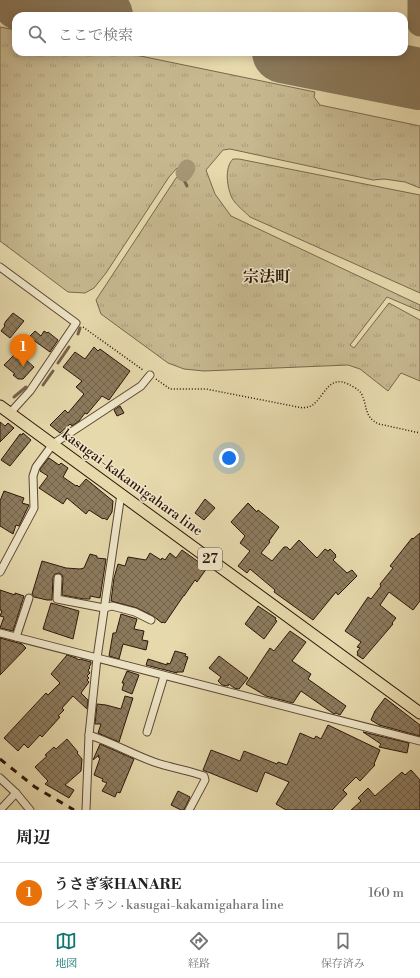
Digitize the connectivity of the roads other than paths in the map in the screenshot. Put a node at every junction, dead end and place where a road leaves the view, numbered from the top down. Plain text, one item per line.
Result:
1 (0, 267) edge
2 (150, 375) road end
3 (0, 406) edge
4 (10, 413) junction
5 (53, 444) junction
6 (121, 494) junction
7 (0, 572) edge
8 (58, 578) dead end
9 (29, 598) dead end
10 (104, 608) junction
11 (151, 620) dead end
12 (0, 633) edge
13 (16, 637) junction
14 (97, 658) junction
15 (164, 676) junction
16 (420, 713) edge
17 (147, 732) dead end
18 (88, 735) junction
19 (420, 741) edge
20 (0, 778) edge
21 (16, 793) junction
22 (0, 810) edge
23 (30, 810) edge
24 (86, 810) edge
25 (189, 810) edge

1 - 4 street
2 - 5 street
3 - 4 main road, kasugai-kakamigahara line / 27
4 - 5 main road, kasugai-kakamigahara line / 27
5 - 6 main road, kasugai-kakamigahara line / 27
5 - 7 street
6 - 10 street
6 - 16 main road, kasugai-kakamigahara line / 27
8 - 10 street
9 - 13 street
10 - 11 street
10 - 14 street
12 - 13 street
13 - 14 street
14 - 15 street
14 - 18 street
15 - 17 street
15 - 19 street
18 - 24 street
18 - 25 street
20 - 21 street
21 - 22 street
21 - 23 street

